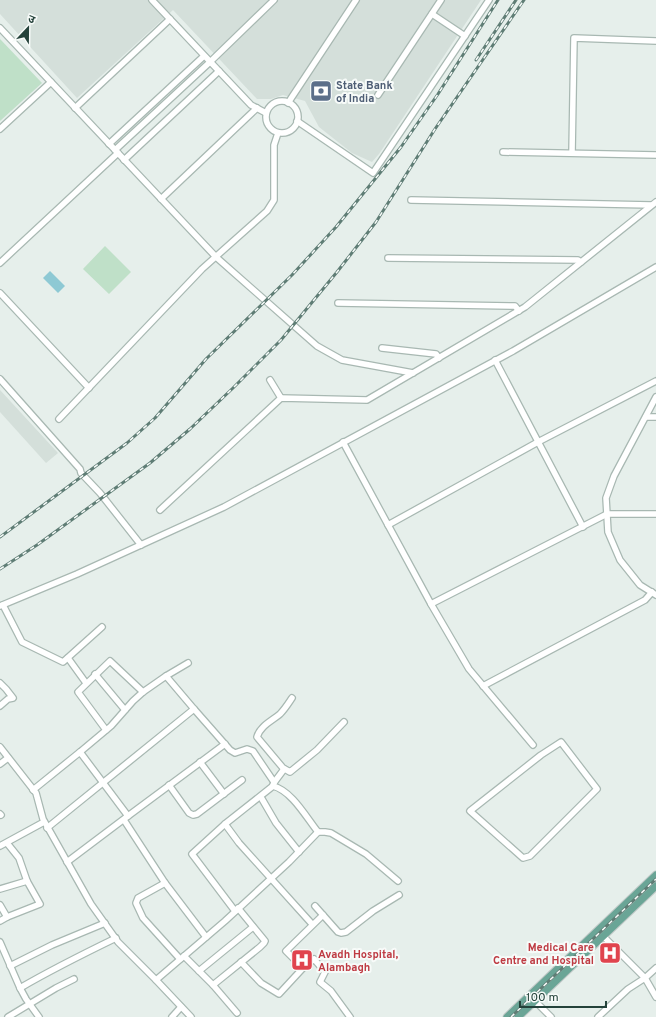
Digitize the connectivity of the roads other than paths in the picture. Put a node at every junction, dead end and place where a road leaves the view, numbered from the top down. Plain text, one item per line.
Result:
1 (152, 0) edge
2 (274, 0) edge
3 (356, 0) edge
4 (441, 0) edge
5 (489, 0) edge
6 (432, 14) junction
7 (170, 19) junction
8 (0, 28) edge
9 (465, 36) junction
10 (656, 41) edge
11 (204, 56) junction
12 (210, 62) junction
13 (219, 71) junction
14 (51, 82) junction
15 (378, 95) dead end
16 (288, 103) junction
17 (75, 108) junction
18 (257, 108) junction
19 (266, 113) junction
20 (298, 121) junction
21 (0, 129) edge
22 (278, 133) junction
23 (109, 144) junction
24 (116, 152) junction
25 (503, 152) dead end
26 (572, 153) junction
27 (656, 155) edge
28 (124, 160) junction
29 (161, 199) junction
30 (412, 200) dead end
31 (656, 202) edge
32 (651, 205) junction
33 (216, 257) junction
34 (388, 258) dead end
35 (581, 262) junction
36 (0, 263) edge
37 (656, 266) edge
38 (0, 293) edge
39 (338, 304) dead end
40 (519, 311) junction
41 (382, 348) dead end
42 (439, 358) junction
43 (495, 360) junction
44 (413, 373) junction
45 (0, 379) edge
46 (270, 380) dead end
47 (656, 381) edge
48 (89, 388) junction
49 (656, 397) edge
50 (281, 398) junction
51 (646, 417) junction
52 (656, 417) edge
53 (59, 419) dead end
54 (343, 442) junction
55 (538, 442) junction
56 (160, 510) dead end
57 (607, 514) junction
58 (656, 514) edge
59 (388, 525) junction
60 (583, 527) junction
61 (141, 545) junction
62 (654, 594) edge
63 (431, 604) junction
64 (1, 605) edge
65 (102, 627) dead end
66 (68, 658) junction
67 (188, 663) dead end
68 (95, 674) junction
69 (166, 676) junction
70 (86, 683) junction
71 (0, 684) edge
72 (483, 686) junction
73 (143, 692) junction
74 (292, 698) dead end
75 (0, 706) edge
76 (194, 709) junction
77 (125, 710) junction
78 (344, 722) dead end
79 (106, 730) junction
80 (225, 744) junction
81 (533, 745) dead end
82 (0, 747) edge
83 (80, 752) junction
84 (8, 758) junction
85 (200, 762) junction
86 (0, 764) edge
87 (284, 769) junction
88 (242, 780) dead end
89 (103, 784) junction
90 (274, 784) junction
91 (169, 785) junction
92 (33, 790) junction
93 (224, 794) junction
94 (262, 799) dead end
95 (126, 818) junction
96 (225, 824) junction
97 (46, 825) junction
98 (318, 832) junction
99 (7, 843) junction
100 (0, 846) edge
101 (299, 852) junction
102 (530, 856) joint
103 (67, 862) junction
104 (656, 875) edge
105 (271, 879) junction
106 (27, 881) junction
107 (398, 881) dead end
108 (165, 883) junction
109 (652, 886) edge
110 (0, 889) edge
111 (399, 895) dead end
112 (0, 905) edge
113 (315, 906) dead end
114 (237, 910) junction
115 (323, 915) junction
116 (7, 917) junction
117 (0, 921) edge
118 (105, 923) junction
119 (312, 924) junction
120 (253, 927) junction
121 (603, 936) junction
122 (206, 937) junction
123 (116, 938) junction
124 (0, 942) edge
125 (182, 958) junction
126 (242, 962) junction
127 (10, 966) junction
128 (303, 968) junction
129 (656, 968) edge
130 (199, 971) junction
131 (74, 978) dead end
132 (645, 978) junction
133 (156, 980) junction
134 (213, 985) junction
135 (20, 988) junction
136 (656, 997) edge
137 (535, 1001) junction
138 (30, 1005) junction
139 (181, 1007) junction
140 (237, 1013) dead end
141 (8, 1017) edge
142 (39, 1017) edge
143 (172, 1017) edge
144 (191, 1017) edge
145 (350, 1017) edge
146 (507, 1017) edge
147 (518, 1017) edge
148 (551, 1017) edge
149 (598, 1017) edge

1 - 7 street
2 - 12 street
3 - 16 street
4 - 6 street
5 - 9 street
6 - 9 street
6 - 15 street
7 - 11 street
7 - 17 street
8 - 14 street
9 - 20 street
10 - 26 street
11 - 12 street
11 - 23 street
12 - 13 street
12 - 24 street
13 - 18 street
13 - 28 street
14 - 17 street
14 - 21 street
16 - 19 street
16 - 20 street
17 - 23 street
18 - 19 street
18 - 29 street
19 - 22 street
20 - 22 street
22 - 33 street
23 - 24 street
24 - 28 street
24 - 36 street
25 - 26 street
26 - 27 street
28 - 29 street
29 - 33 street
30 - 32 street
31 - 32 street
32 - 35 street
33 - 44 street
33 - 48 street
34 - 35 street
35 - 40 street
37 - 43 street
38 - 48 street
39 - 40 street
40 - 42 street
41 - 42 street
42 - 44 street
43 - 54 street
43 - 55 street
44 - 50 street
45 - 61 street
46 - 50 street
47 - 55 street
48 - 53 street
49 - 51 street
50 - 56 street
51 - 52 street
51 - 57 street
54 - 59 street
54 - 61 street
55 - 59 street
55 - 60 street
57 - 58 street
57 - 60 street
57 - 62 street
59 - 63 street
60 - 63 street
61 - 64 street
62 - 72 street
63 - 72 street
64 - 66 street
65 - 66 street
66 - 70 street
67 - 69 street
68 - 70 street
68 - 73 street
68 - 77 street
69 - 73 street
69 - 76 street
70 - 79 street
71 - 75 street
72 - 81 street
73 - 77 street
74 - 87 street
76 - 80 street
76 - 89 street
77 - 79 street
78 - 87 street
79 - 83 street
80 - 85 street
80 - 90 street
82 - 84 street
83 - 89 street
83 - 92 street
84 - 86 street
84 - 92 street
85 - 91 street
85 - 93 street
87 - 90 street
88 - 93 street
89 - 95 street
89 - 97 street
90 - 96 street
90 - 98 street
91 - 93 street
91 - 95 street
92 - 97 street
94 - 101 street
95 - 103 street
95 - 108 street
96 - 105 street
96 - 114 street
97 - 99 street
97 - 103 street
98 - 101 street
98 - 107 street
99 - 100 street
99 - 106 street
101 - 105 street
102 - 102 street
103 - 118 street
104 - 109 main road
105 - 114 street
105 - 119 street
106 - 110 street
106 - 116 street
108 - 122 street
108 - 125 street
109 - 121 main road
109 - 146 main road
111 - 115 street
112 - 116 street
113 - 115 street
114 - 120 street
114 - 122 street
115 - 119 street
116 - 117 street
118 - 123 street
118 - 127 street
119 - 128 street
120 - 126 street
120 - 130 street
121 - 132 street
121 - 137 main road
122 - 125 street
123 - 133 street
123 - 135 street
124 - 127 street
125 - 130 street
125 - 133 street
126 - 128 street
126 - 134 street
127 - 135 street
128 - 145 street
129 - 132 street
130 - 134 street
131 - 138 street
132 - 136 street
132 - 149 street
133 - 139 street
134 - 140 street
135 - 138 street
137 - 147 main road
137 - 148 street
138 - 141 street
138 - 142 street
139 - 143 street
139 - 144 street

